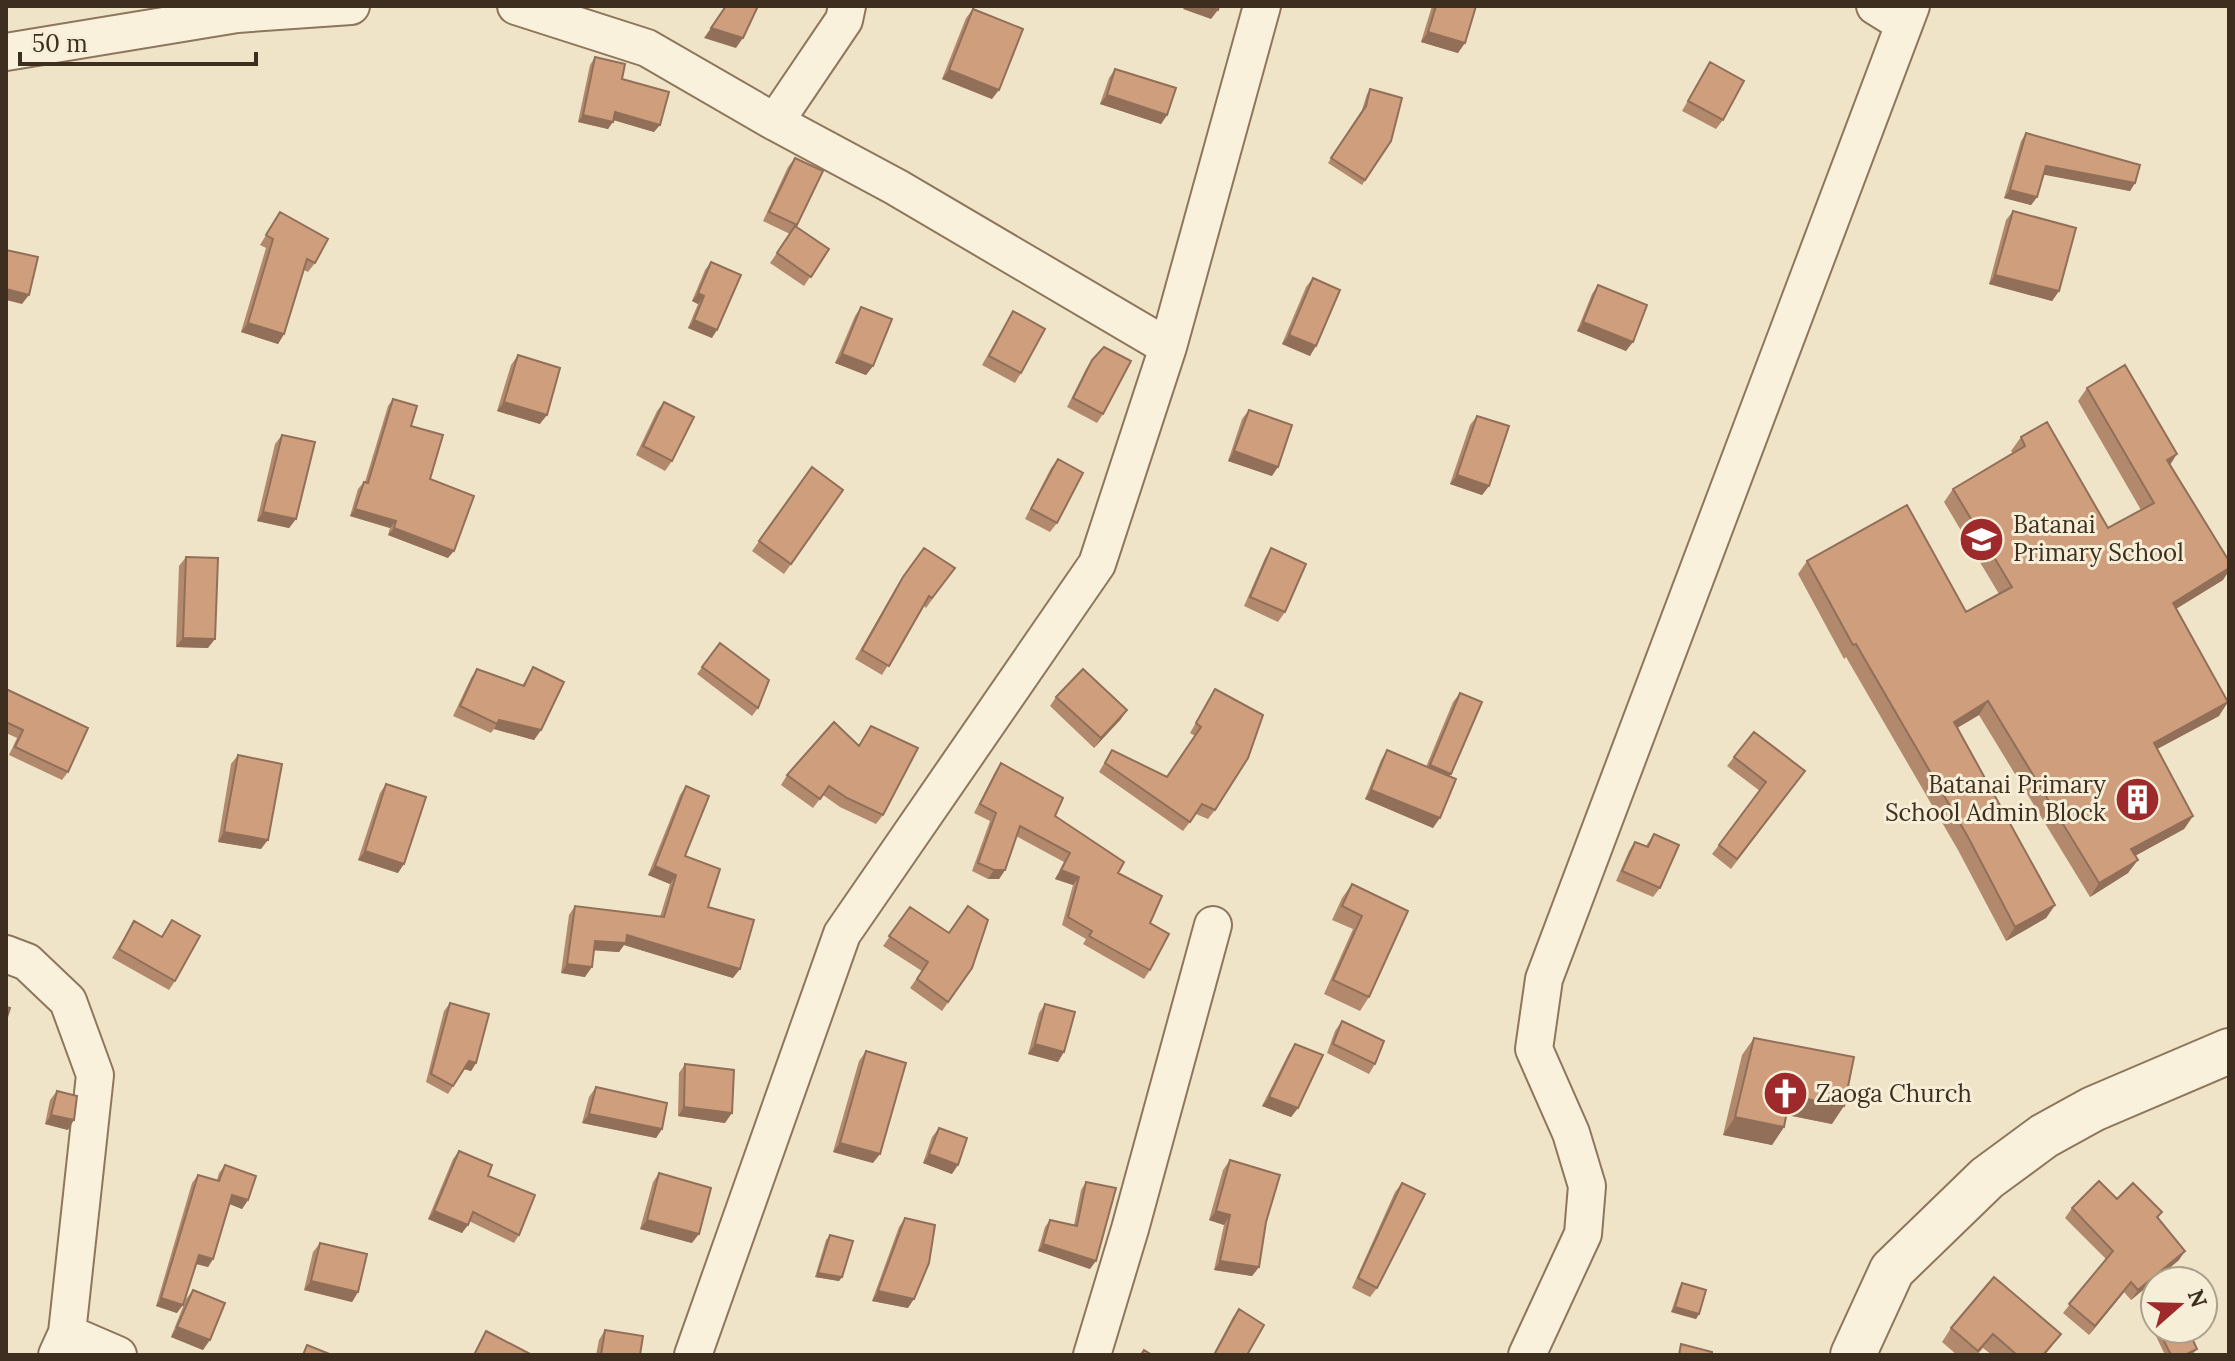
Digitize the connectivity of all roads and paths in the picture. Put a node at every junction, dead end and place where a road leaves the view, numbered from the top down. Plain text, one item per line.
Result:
1 (351, 6) edge
2 (516, 6) edge
3 (847, 6) edge
4 (1262, 6) edge
5 (1897, 12) edge
6 (6, 52) edge
7 (775, 122) junction
8 (1168, 347) junction
9 (1213, 925) dead end
10 (6, 954) edge
11 (2229, 1051) edge
12 (62, 1344) edge
13 (700, 1353) edge
14 (118, 1355) edge
15 (1092, 1355) edge
16 (1527, 1355) edge
17 (1853, 1355) edge

1 - 6 street
2 - 7 street
3 - 7 street
4 - 8 street
5 - 16 street
7 - 8 street
8 - 13 street
9 - 15 street
10 - 12 street
11 - 17 street
12 - 14 street

